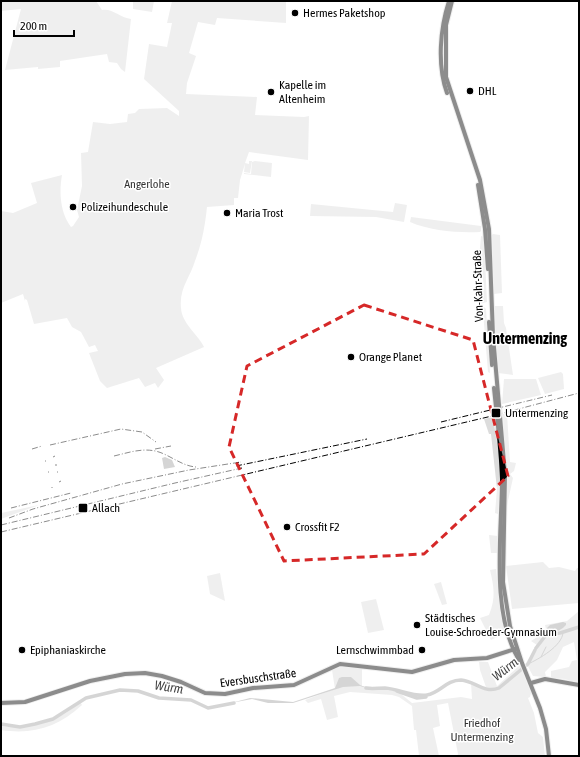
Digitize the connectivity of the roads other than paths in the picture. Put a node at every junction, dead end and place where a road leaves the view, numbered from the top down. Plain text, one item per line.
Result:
1 (449, 1) edge
2 (452, 1) edge
3 (444, 78) junction
4 (516, 648) junction
5 (531, 683) junction
6 (579, 685) edge
7 (1, 703) edge
8 (549, 756) edge

1 - 3 main road
2 - 3 main road
3 - 4 main road, Von-Kahr-Straße
4 - 5 main road, Von-Kahr-Straße
4 - 7 main road, Eversbuschstraße
5 - 6 main road
5 - 8 main road, Von-Kahr-Straße

